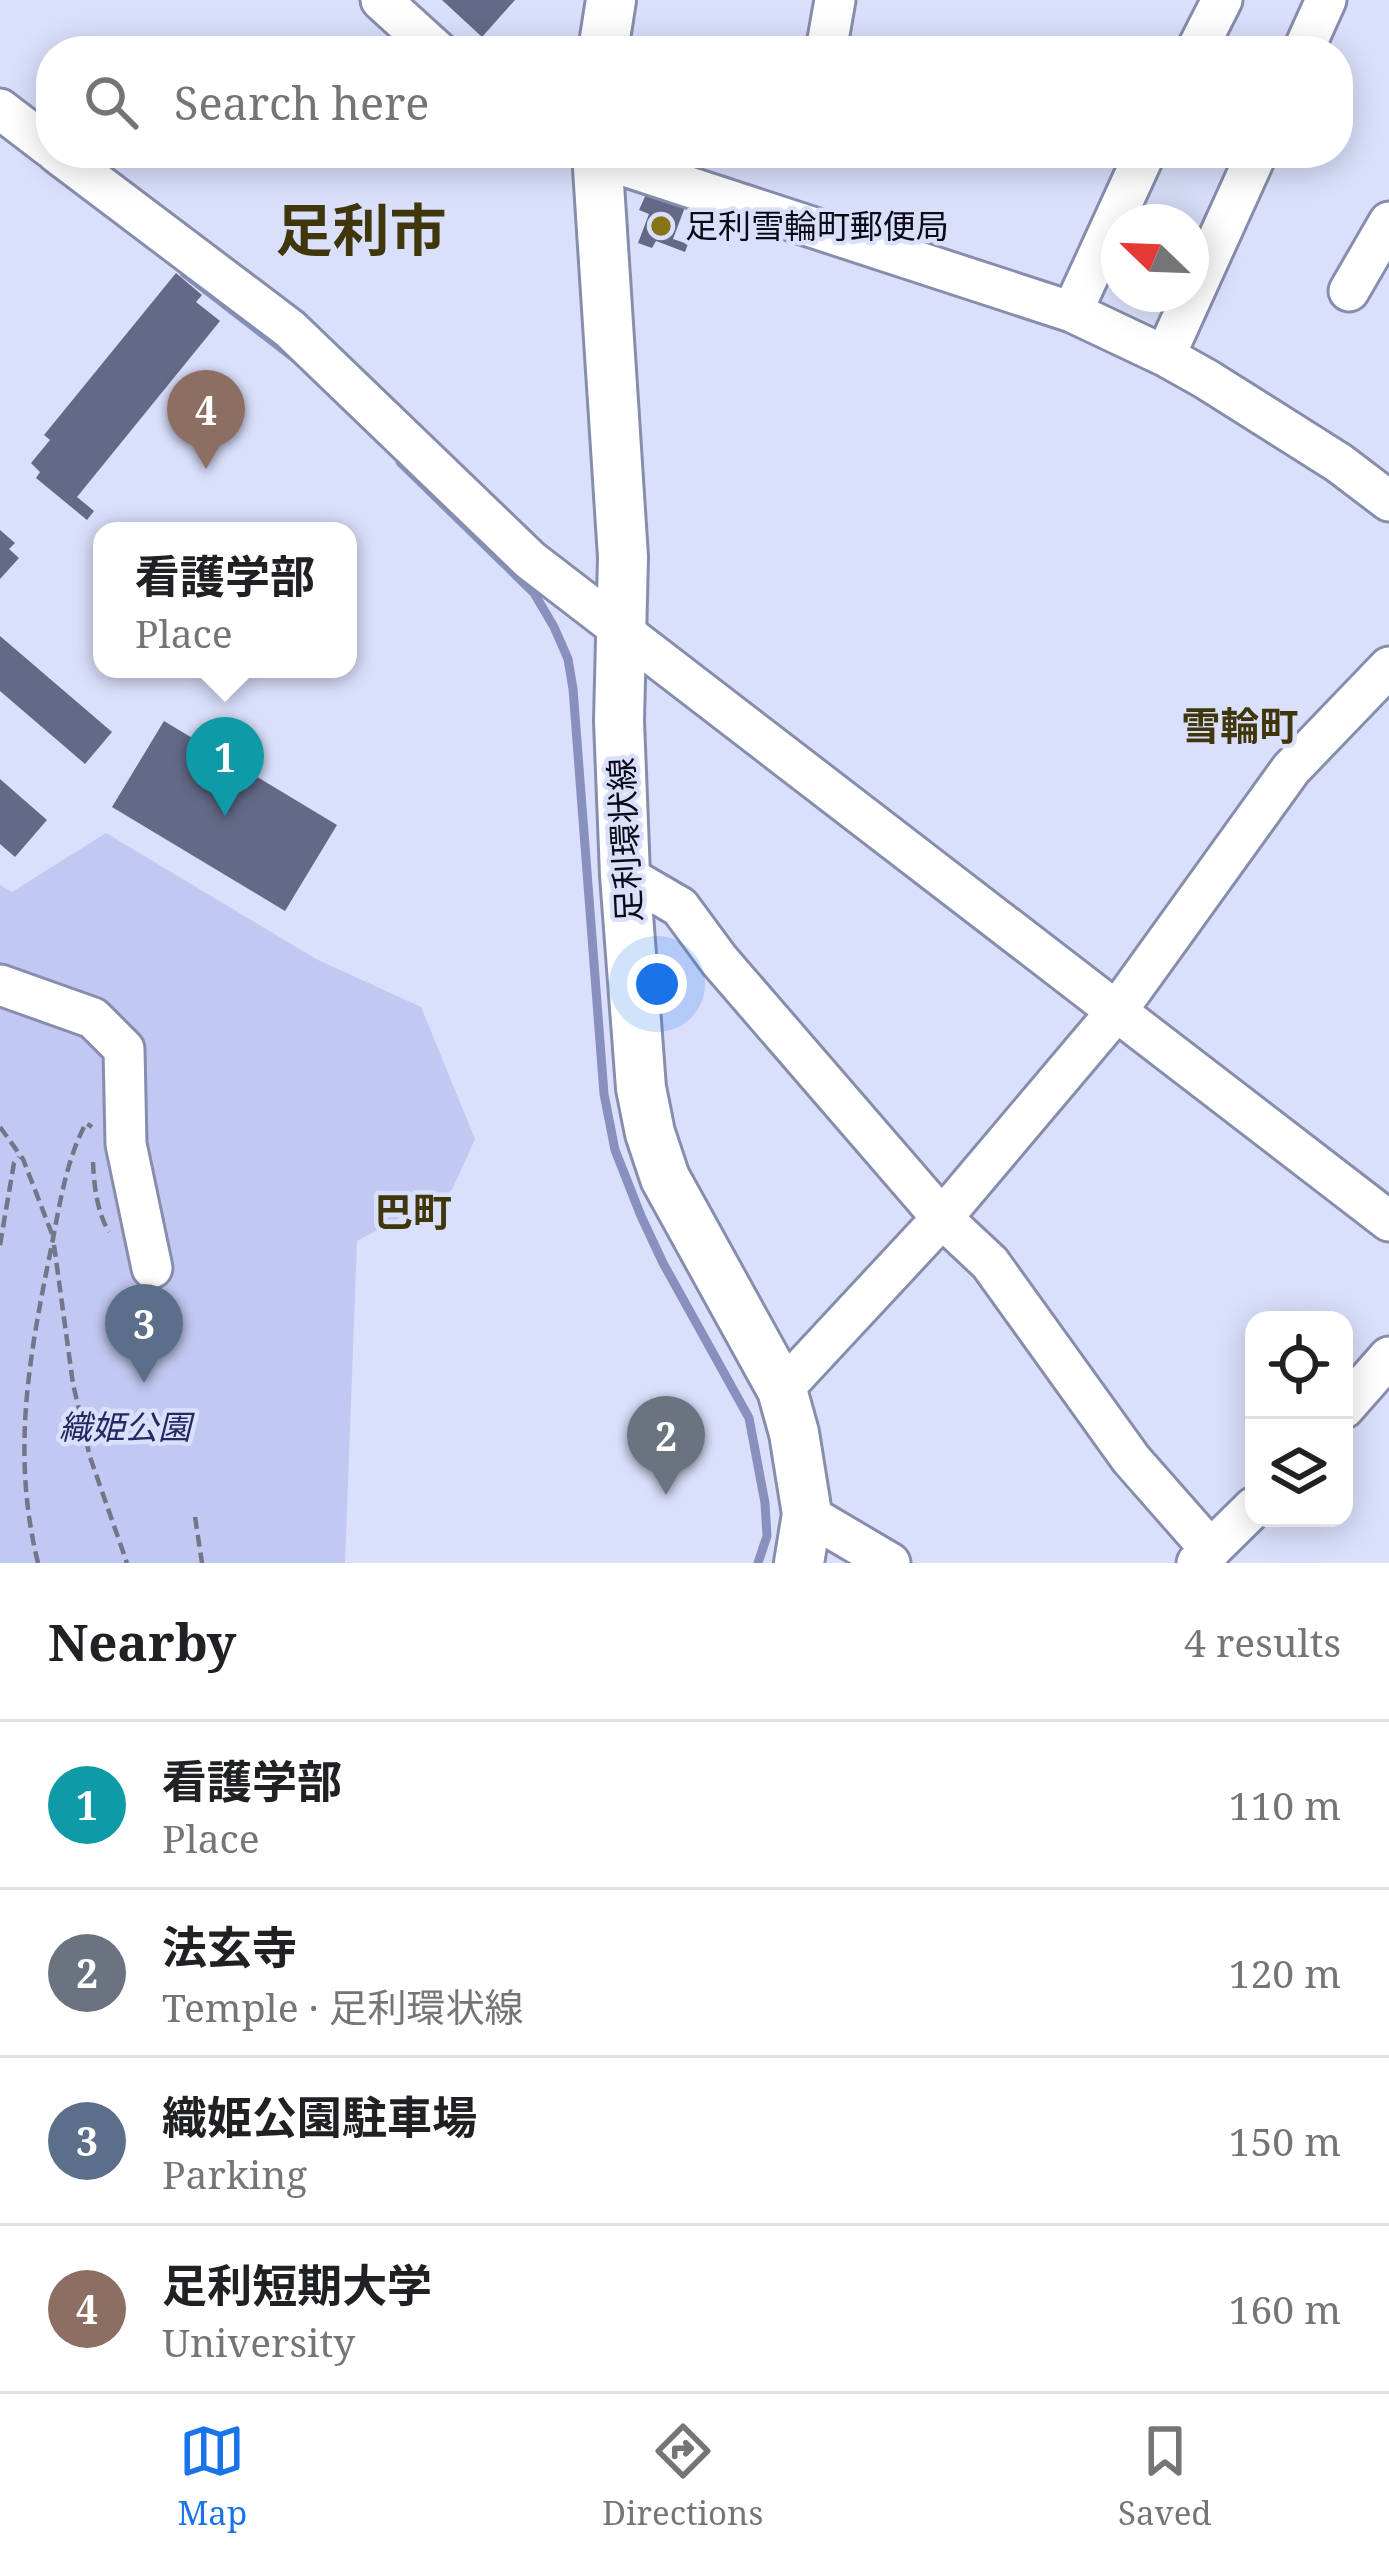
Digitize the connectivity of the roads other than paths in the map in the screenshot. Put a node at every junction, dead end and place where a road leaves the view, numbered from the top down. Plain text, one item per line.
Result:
1 (381, 0) edge
2 (610, 0) edge
3 (835, 0) edge
4 (1222, 0) edge
5 (1326, 0) edge
6 (421, 36) edge
7 (605, 36) edge
8 (829, 36) edge
9 (1204, 36) edge
10 (1310, 36) edge
11 (0, 109) edge
12 (36, 136) edge
13 (78, 168) edge
14 (598, 168) edge
15 (636, 168) edge
16 (1138, 168) edge
17 (1250, 168) edge
18 (1389, 222) edge
19 (1348, 291) dead end
20 (1072, 312) junction
21 (1165, 356) junction
22 (1389, 501) edge
23 (621, 633) junction
24 (1389, 667) edge
25 (626, 875) junction
26 (0, 985) edge
27 (1116, 1012) junction
28 (942, 1218) junction
29 (1389, 1221) edge
30 (152, 1268) dead end
31 (1389, 1357) edge
32 (782, 1390) junction
33 (1353, 1398) edge
34 (808, 1514) junction
35 (1245, 1516) edge
36 (1204, 1556) edge
37 (799, 1563) edge
38 (890, 1563) edge

1 - 6 street
2 - 7 main road
3 - 8 street
4 - 9 street
5 - 10 street
11 - 12 street
13 - 23 street
14 - 23 main road, 足利環状線
15 - 20 street
16 - 20 street
17 - 21 street
18 - 19 street
20 - 21 street
21 - 22 street
23 - 25 main road, 足利環状線
23 - 27 street
24 - 27 street
25 - 28 street
25 - 32 main road, 足利環状線
26 - 30 street
27 - 28 street
27 - 29 street
28 - 32 street
28 - 36 street
31 - 33 street
32 - 34 main road, 足利環状線
34 - 37 main road, 足利環状線
34 - 38 street
35 - 36 street

